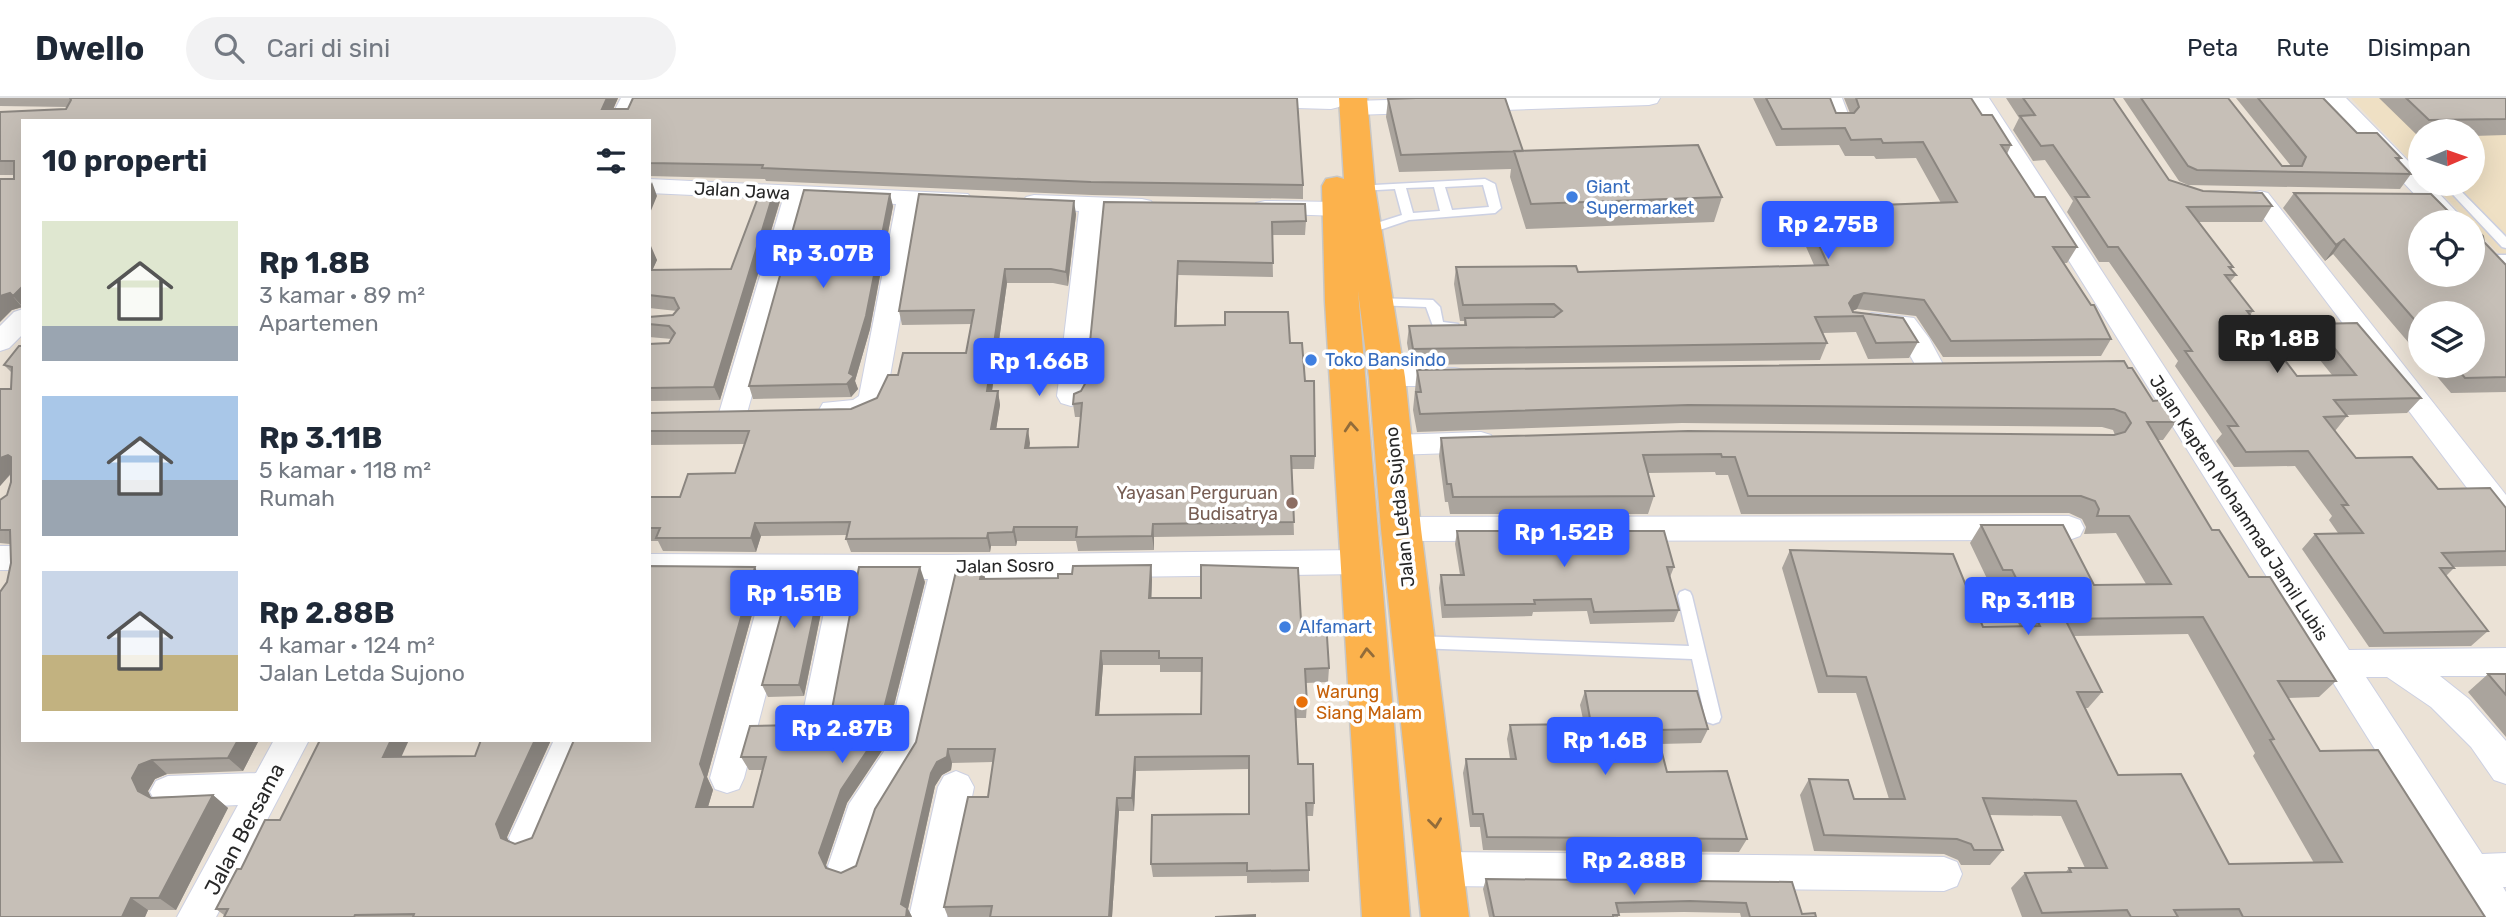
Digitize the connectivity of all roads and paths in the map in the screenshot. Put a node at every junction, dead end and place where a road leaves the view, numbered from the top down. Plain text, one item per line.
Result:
1 (632, 98) edge
2 (1649, 98) edge
3 (1831, 98) edge
4 (1978, 98) edge
5 (2334, 98) edge
6 (1237, 100) edge
7 (1342, 101) edge
8 (621, 119) edge
9 (1840, 122) edge
10 (2408, 164) edge
11 (1438, 183) junction
12 (1400, 185) junction
13 (651, 186) edge
14 (796, 194) junction
15 (2419, 196) edge
16 (2444, 196) edge
17 (909, 197) junction
18 (2295, 198) edge
19 (2404, 199) edge
20 (987, 200) edge
21 (1014, 202) edge
22 (1092, 205) junction
23 (1161, 206) edge
24 (1242, 207) edge
25 (1354, 209) junction
26 (1447, 214) junction
27 (1408, 217) junction
28 (2485, 248) edge
29 (2502, 259) edge
30 (1360, 302) junction
31 (1857, 321) edge
32 (1473, 327) edge
33 (0, 356) edge
34 (21, 357) edge
35 (2148, 367) junction
36 (2121, 368) edge
37 (1904, 370) edge
38 (1932, 370) junction
39 (1959, 370) edge
40 (1485, 376) edge
41 (1387, 377) junction
42 (1071, 396) edge
43 (815, 411) edge
44 (734, 413) edge
45 (1504, 441) edge
46 (1394, 444) junction
47 (2506, 517) edge
48 (2069, 528) dead end
49 (1401, 529) junction
50 (1361, 562) junction
51 (651, 566) edge
52 (784, 567) junction
53 (849, 567) junction
54 (946, 567) junction
55 (1685, 596) dead end
56 (1415, 641) junction
57 (1699, 653) junction
58 (2506, 662) edge
59 (2339, 664) junction
60 (2394, 665) junction
61 (1713, 717) dead end
62 (817, 727) edge
63 (291, 742) edge
64 (570, 742) edge
65 (2506, 769) edge
66 (1429, 777) junction
67 (727, 778) dead end
68 (1377, 781) junction
69 (266, 788) junction
70 (956, 788) dead end
71 (168, 792) dead end
72 (527, 838) edge
73 (846, 866) dead end
74 (1441, 869) junction
75 (2489, 871) edge
76 (1944, 874) dead end
77 (196, 917) edge
78 (928, 917) edge
79 (1386, 917) edge
80 (1446, 917) edge
81 (2501, 917) edge

1 - 8 street
2 - 7 street
3 - 9 street
4 - 35 street, Jalan Kapten Mohammad Jamil Lubis
5 - 10 street
6 - 7 street
7 - 25 highway, Jalan Letda Sujono
11 - 12 lane
11 - 26 lane
11 - 26 lane
12 - 25 lane
12 - 27 lane
13 - 14 street, Jalan Jawa
14 - 17 street, Jalan Jawa
14 - 44 street
15 - 19 street
16 - 29 lane
17 - 20 street, Jalan Jawa
17 - 43 street
18 - 47 street
21 - 22 street
22 - 23 street
22 - 42 street
24 - 25 street
25 - 27 lane
25 - 30 highway, Jalan Letda Sujono
26 - 27 lane
28 - 29 street
30 - 32 lane
30 - 41 highway, Jalan Letda Sujono
50 -> 30 highway, Jalan Letda Sujono
31 - 38 street
33 - 34 street
35 - 36 street
35 - 59 street, Jalan Kapten Mohammad Jamil Lubis
37 - 38 street
38 - 39 street
40 - 41 street
41 - 46 highway, Jalan Letda Sujono
45 - 46 street
46 - 49 highway, Jalan Letda Sujono
48 - 49 street
49 - 56 highway, Jalan Letda Sujono
50 - 54 street, Jalan Sosro
68 -> 50 highway, Jalan Letda Sujono
51 - 52 street, Jalan Sosro
52 - 53 street, Jalan Sosro
52 - 67 street
53 - 54 street, Jalan Sosro
53 - 62 street
54 - 73 street
55 - 57 lane
56 - 57 lane
56 - 66 highway, Jalan Letda Sujono
57 - 61 lane
58 - 60 street
59 - 60 street
59 - 75 street, Jalan Kapten Mohammad Jamil Lubis
60 - 65 street
63 - 69 street, Jalan Bersama
64 - 72 street
66 - 68 highway
66 -> 74 highway, Jalan Letda Sujono
68 - 79 highway, Jalan Letda Sujono
69 - 71 street
69 - 77 street, Jalan Bersama
70 - 78 street
74 - 76 street
74 - 80 highway, Jalan Letda Sujono
75 - 81 street, Jalan Kapten Mohammad Jamil Lubis

